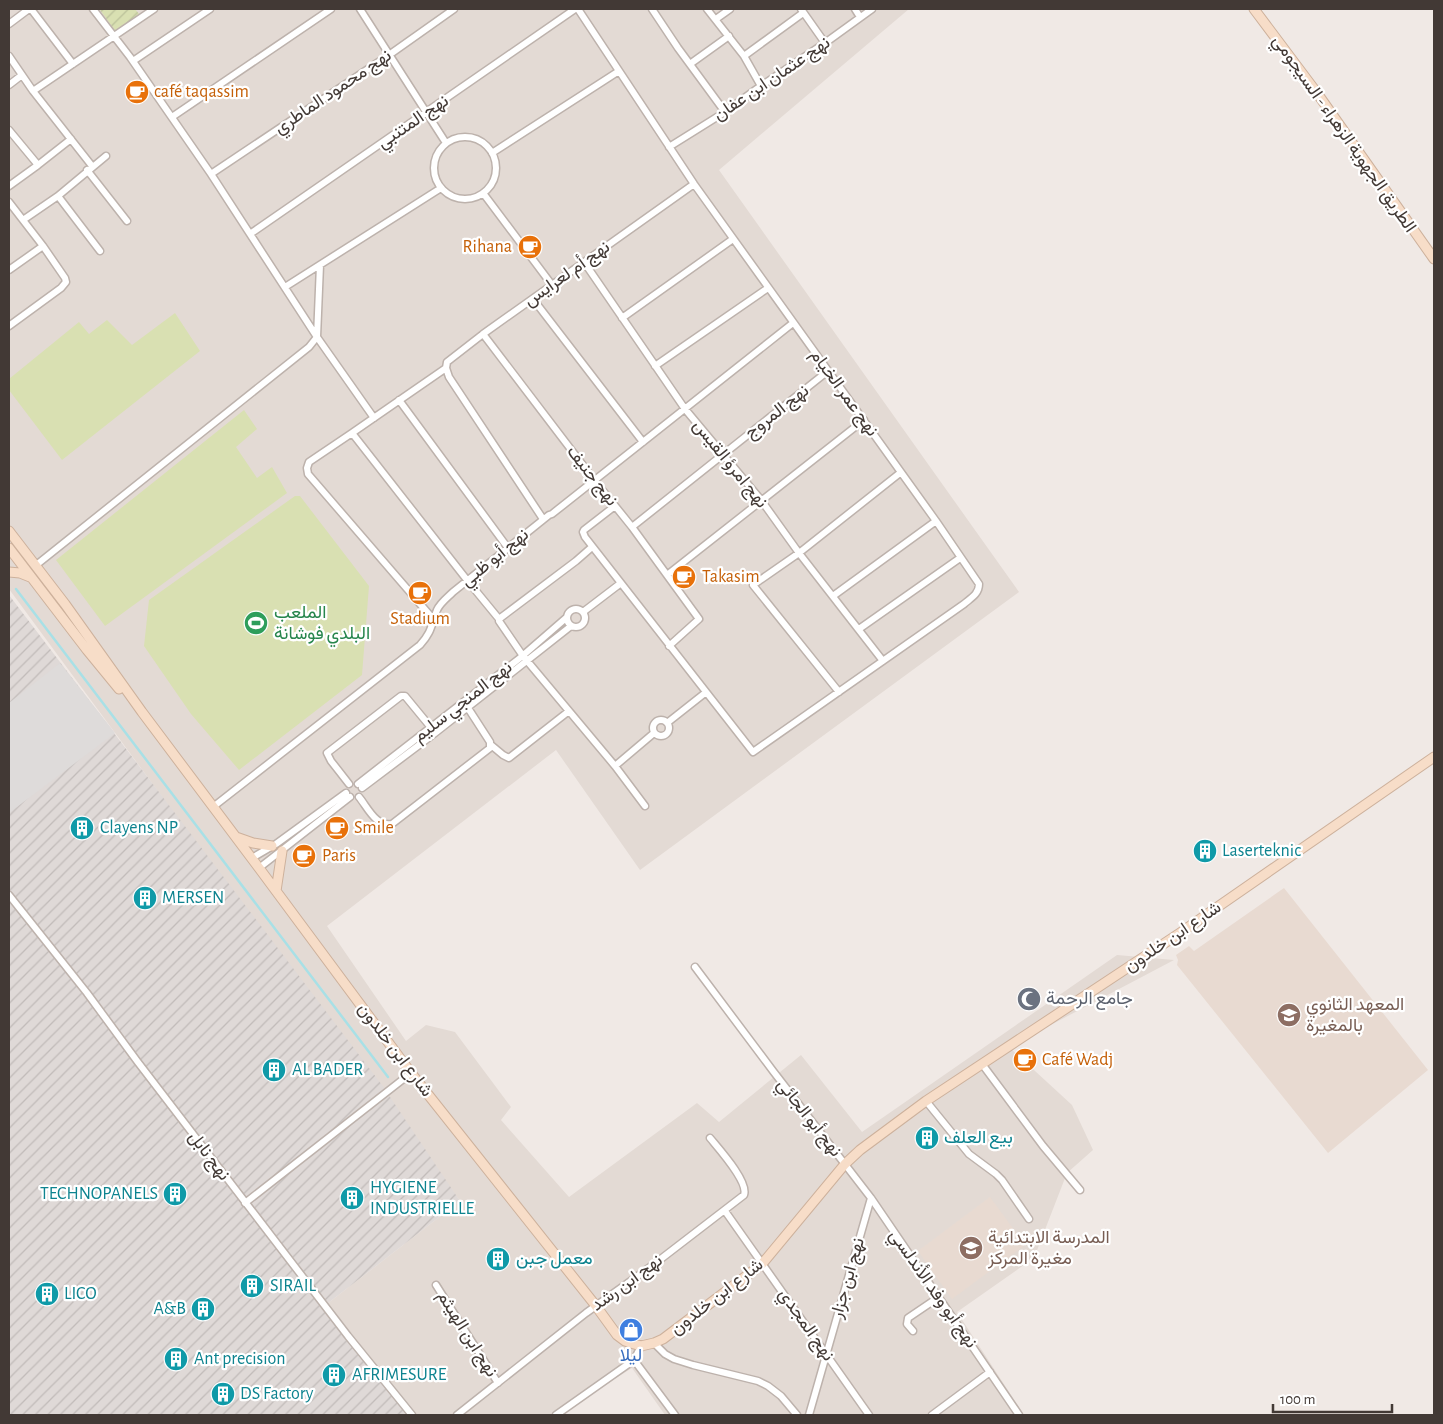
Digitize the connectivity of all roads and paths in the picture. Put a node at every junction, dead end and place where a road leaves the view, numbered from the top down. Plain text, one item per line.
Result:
1 (30, 9) edge
2 (93, 9) edge
3 (154, 9) edge
4 (210, 9) edge
5 (331, 9) edge
6 (360, 9) edge
7 (454, 9) edge
8 (576, 9) edge
9 (652, 9) edge
10 (707, 9) edge
11 (730, 9) edge
12 (855, 9) edge
13 (872, 9) edge
14 (1254, 9) edge
15 (802, 11) edge
16 (860, 17) junction
17 (716, 19) junction
18 (9, 24) edge
19 (114, 36) junction
20 (728, 36) junction
21 (825, 43) junction
22 (389, 55) junction
23 (9, 56) edge
24 (744, 56) junction
25 (133, 62) junction
26 (73, 64) junction
27 (690, 64) junction
28 (619, 71) junction
29 (22, 75) junction
30 (9, 85) edge
31 (762, 86) junction
32 (33, 90) junction
33 (426, 112) junction
34 (725, 112) junction
35 (172, 117) junction
36 (9, 130) edge
37 (11, 137) edge
38 (71, 139) junction
39 (446, 143) junction
40 (669, 147) junction
41 (492, 152) junction
42 (106, 156) dead end
43 (38, 165) junction
44 (90, 168) junction
45 (211, 174) junction
46 (694, 184) junction
47 (9, 186) edge
48 (441, 188) junction
49 (483, 193) junction
50 (58, 196) junction
51 (9, 202) edge
52 (23, 220) junction
53 (127, 221) dead end
54 (250, 234) junction
55 (733, 240) junction
56 (43, 246) junction
57 (100, 251) dead end
58 (1434, 259) edge
59 (584, 262) junction
60 (320, 265) junction
61 (9, 270) edge
62 (552, 285) junction
63 (285, 287) junction
64 (768, 288) junction
65 (533, 299) junction
66 (622, 318) junction
67 (793, 323) junction
68 (9, 326) edge
69 (483, 334) junction
70 (316, 337) junction
71 (655, 366) junction
72 (446, 368) junction
73 (828, 371) junction
74 (399, 400) junction
75 (685, 409) junction
76 (374, 418) junction
77 (864, 420) junction
78 (352, 433) junction
79 (643, 442) junction
80 (722, 454) junction
81 (900, 473) junction
82 (595, 481) junction
83 (761, 500) junction
84 (615, 506) junction
85 (543, 520) junction
86 (936, 521) junction
87 (632, 527) junction
88 (9, 531) edge
89 (19, 545) junction
90 (592, 547) junction
91 (508, 548) junction
92 (10, 551) edge
93 (799, 553) junction
94 (960, 558) junction
95 (36, 566) junction
96 (9, 572) edge
97 (667, 575) junction
98 (30, 577) junction
99 (467, 580) junction
100 (621, 583) junction
101 (833, 596) junction
102 (583, 612) junction
103 (566, 618) junction
104 (499, 619) junction
105 (434, 620) junction
106 (571, 626) junction
107 (859, 630) junction
108 (669, 646) junction
109 (525, 658) junction
110 (883, 661) junction
111 (839, 692) junction
112 (706, 693) junction
113 (468, 708) junction
114 (569, 711) junction
115 (142, 712) junction
116 (667, 723) junction
117 (430, 727) junction
118 (435, 733) junction
119 (654, 733) junction
120 (491, 745) junction
121 (1434, 757) edge
122 (615, 766) junction
123 (349, 784) junction
124 (360, 786) junction
125 (348, 795) junction
126 (359, 797) junction
127 (645, 806) dead end
128 (213, 807) junction
129 (236, 837) junction
130 (272, 846) junction
131 (282, 851) junction
132 (252, 858) junction
133 (259, 868) junction
134 (276, 891) junction
135 (9, 895) edge
136 (695, 967) dead end
137 (982, 1064) junction
138 (411, 1073) junction
139 (926, 1101) junction
140 (710, 1138) dead end
141 (845, 1164) junction
142 (1080, 1190) dead end
143 (871, 1198) junction
144 (245, 1202) junction
145 (725, 1211) junction
146 (1029, 1219) dead end
147 (762, 1264) junction
148 (436, 1285) dead end
149 (939, 1297) junction
150 (596, 1306) junction
151 (913, 1331) dead end
152 (654, 1343) junction
153 (641, 1346) junction
154 (827, 1355) junction
155 (634, 1360) junction
156 (990, 1372) junction
157 (498, 1383) junction
158 (412, 1415) edge
159 (458, 1415) edge
160 (556, 1415) edge
161 (674, 1415) edge
162 (797, 1415) edge
163 (809, 1415) edge
164 (869, 1415) edge
165 (932, 1415) edge
166 (1019, 1415) edge

1 - 18 street
1 - 26 street
2 - 19 street
3 - 19 street
4 - 25 street
5 - 35 street
6 - 22 street
7 - 22 street, نهج محمود الماطري
8 - 28 street, نهج عمر الخيام
8 - 33 street, نهج المتنبي
9 - 27 street
10 - 17 street
11 - 17 street
12 - 16 street
13 - 16 street, نهج عثمان ابن عفان
14 - 58 street, الطريق الجهوية الزهراء - السيجومي
15 - 21 street
15 - 24 street
16 - 21 street, نهج عثمان ابن عفان
17 - 20 street
19 - 25 street
19 - 26 street
20 - 24 street
20 - 27 street
21 - 31 street, نهج عثمان ابن عفان
22 - 33 street
22 - 45 street, نهج محمود الماطري
23 - 29 street
24 - 31 street
25 - 35 street
26 - 32 street
27 - 34 street
28 - 40 street, نهج عمر الخيام
28 - 41 street
29 - 30 street
29 - 32 street
31 - 34 street, نهج عثمان ابن عفان
32 - 38 street
33 - 39 street
33 - 54 street, نهج المتنبي
34 - 40 street, نهج عثمان ابن عفان
35 - 45 street
36 - 37 street
37 - 43 street
38 - 43 street
38 - 44 street
39 - 41 street
39 - 48 street
40 - 46 street, نهج عمر الخيام
41 - 49 street
42 - 44 street
43 - 47 street
44 - 50 street
44 - 53 street
45 - 54 street
46 - 55 street, نهج عمر الخيام
46 - 59 street, نهج أم لعرايس
48 - 49 street
48 - 60 street
49 - 62 street
50 - 52 street
50 - 57 street
51 - 52 street
52 - 56 street
54 - 63 street
55 - 64 street, نهج عمر الخيام
55 - 66 street
56 - 61 street
56 - 68 street
59 - 62 street, نهج أم لعرايس
59 - 66 street, نهج امرؤ القيس
60 - 63 street
60 - 70 street
62 - 65 street, نهج أم لعرايس
63 - 70 street
64 - 67 street, نهج عمر الخيام
64 - 71 street
65 - 69 street, نهج أم لعرايس
65 - 79 street
66 - 71 street, نهج امرؤ القيس
67 - 73 street, نهج عمر الخيام
67 - 75 street, نهج أبو ظبي
69 - 72 street, نهج أم لعرايس
69 - 82 street, نهج جنيف
70 - 76 street
70 - 95 street
71 - 75 street, نهج امرؤ القيس
72 - 74 street, نهج أم لعرايس
72 - 85 street
73 - 77 street, نهج عمر الخيام
73 - 80 street, نهج المروج
74 - 76 street, نهج أم لعرايس
74 - 91 street
75 - 79 street, نهج أبو ظبي
75 - 80 street, نهج امرؤ القيس
76 - 78 street, نهج أم لعرايس
77 - 81 street, نهج عمر الخيام
77 - 83 street
78 - 99 street
78 - 105 street, نهج أم لعرايس
79 - 82 street, نهج أبو ظبي
80 - 83 street, نهج امرؤ القيس
80 - 87 street, نهج المروج
81 - 86 street, نهج عمر الخيام
81 - 93 street
82 - 84 street, نهج جنيف
82 - 85 street, نهج أبو ظبي
83 - 93 street, نهج امرؤ القيس
83 - 97 street
84 - 87 street, نهج جنيف
84 - 90 street
85 - 91 street, نهج أبو ظبي
86 - 94 street, نهج عمر الخيام
86 - 101 street
87 - 97 street, نهج جنيف
88 - 89 street
89 - 92 street
89 - 95 street
90 - 100 street
90 - 104 street
91 - 99 street, نهج أبو ظبي
92 - 98 street
93 - 101 street, نهج امرؤ القيس
93 - 111 street
94 - 107 street
94 - 110 street, نهج عمر الخيام
95 - 115 street
96 - 98 street
97 - 108 street, نهج جنيف
98 - 115 street
99 - 104 street
99 - 105 street, نهج أبو ظبي
100 - 102 street
100 - 108 street
101 - 107 street, نهج امرؤ القيس
102 - 103 street
102 - 106 street
103 - 106 street
103 - 109 street, نهج المنجي سليم
104 - 109 street
105 - 128 street, نهج أبو ظبي
106 - 109 street, نهج المنجي سليم
107 - 110 street, نهج امرؤ القيس
108 - 112 street
109 - 113 street, نهج المنجي سليم
109 - 114 street
109 - 117 street, نهج المنجي سليم
110 - 111 street, نهج عمر الخيام
111 - 112 street, نهج عمر الخيام
112 - 116 street
113 - 118 street, نهج المنجي سليم
113 - 120 street
114 - 120 street
114 - 122 street
115 - 128 street, شارع ابن خلدون
116 - 119 street
116 - 119 street
117 - 118 street
117 - 123 street
117 - 124 street, نهج المنجي سليم
118 - 124 street, نهج المنجي سليم
119 - 122 street
120 - 126 street
121 - 137 street, شارع ابن خلدون
122 - 127 street
123 - 124 street
123 - 125 street
124 - 126 street
125 - 126 street
125 - 130 street
125 - 131 street
128 - 129 street, شارع ابن خلدون
129 - 130 street
129 - 132 street, شارع ابن خلدون
130 - 132 street
131 - 133 street
131 - 134 street
132 - 133 street, شارع ابن خلدون
133 - 134 street, شارع ابن خلدون
134 - 138 street, شارع ابن خلدون
135 - 144 street, نهج نابل
136 - 141 street, نهج أبو الجائي
137 - 139 street, شارع ابن خلدون
137 - 142 street
138 - 144 street
138 - 150 street, شارع ابن خلدون
139 - 141 street, شارع ابن خلدون
139 - 146 street
140 - 145 street, نهج ابن رشد
141 - 143 street, نهج أبو وفد الأندلسي
141 - 147 street, شارع ابن خلدون
143 - 149 street, نهج أبو وفد الأندلسي
143 - 154 street, نهج ابن جزار
144 - 158 street, نهج نابل
145 - 147 street, نهج المجدي
145 - 150 street, نهج ابن رشد
147 - 152 street, شارع ابن خلدون
147 - 154 street, نهج المجدي
148 - 157 street, نهج ابن الهيثم
149 - 151 street
149 - 156 street, نهج أبو وفد الأندلسي
150 - 153 street, شارع ابن خلدون
150 - 157 street, نهج ابن رشد
152 - 153 street, شارع ابن خلدون
152 - 162 street
153 - 155 street
154 - 163 street, نهج ابن جزار
154 - 164 street, نهج المجدي
155 - 160 street
155 - 161 street
156 - 165 street
156 - 166 street, نهج أبو وفد الأندلسي
157 - 159 street, نهج ابن رشد

